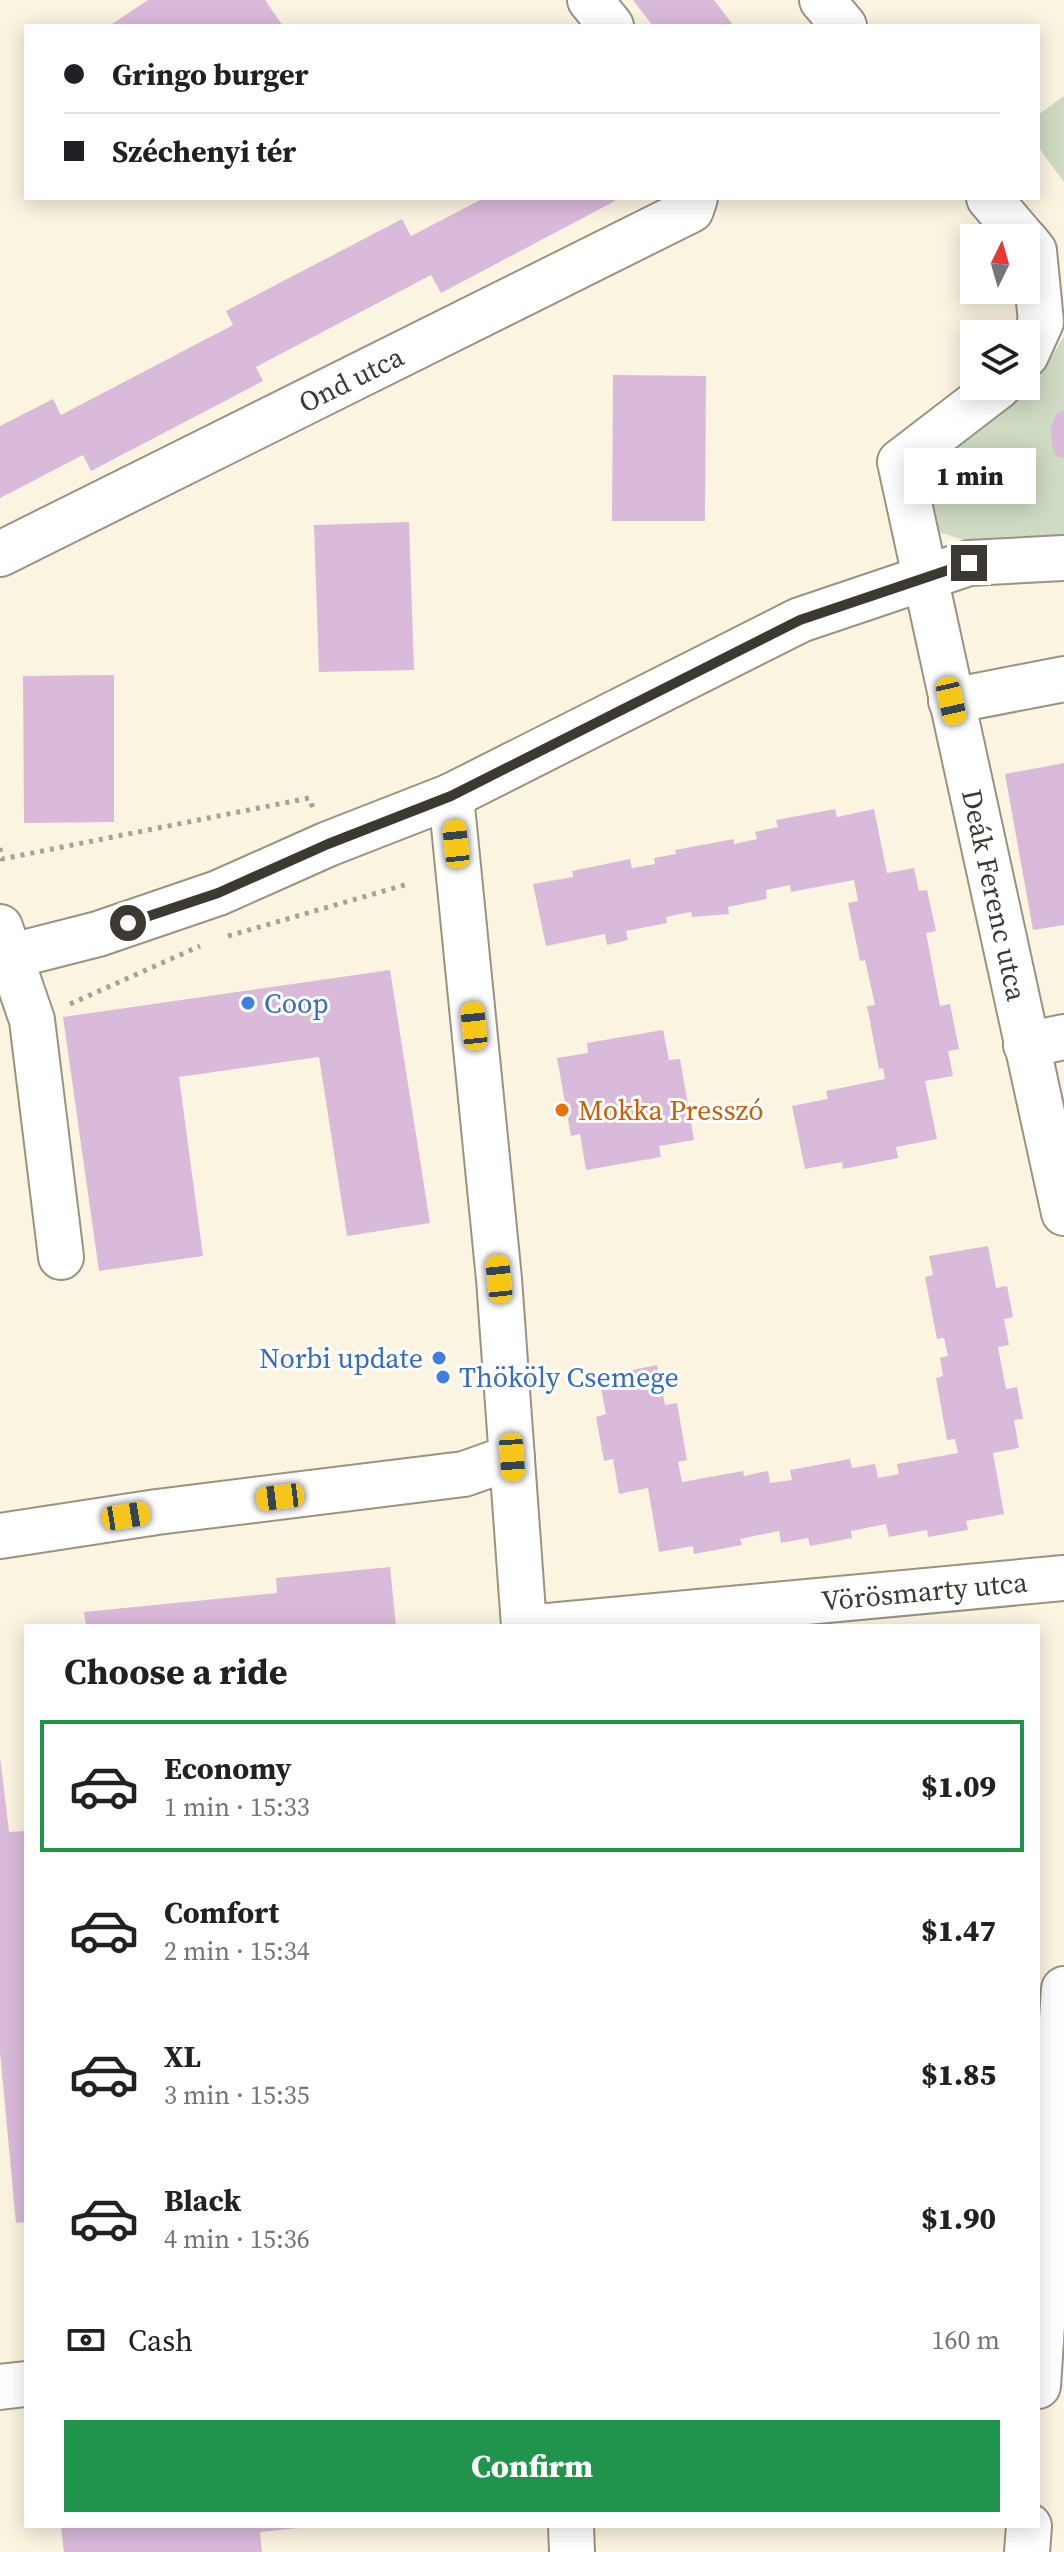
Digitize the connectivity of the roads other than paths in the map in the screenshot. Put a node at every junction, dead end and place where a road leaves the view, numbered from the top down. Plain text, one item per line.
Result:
1 (590, 0) edge
2 (822, 0) edge
3 (609, 24) edge
4 (842, 24) edge
5 (694, 200) edge
6 (991, 200) edge
7 (1011, 224) edge
8 (1039, 304) edge
9 (1040, 324) edge
10 (981, 400) edge
11 (0, 554) edge
12 (1064, 558) edge
13 (923, 578) junction
14 (1064, 679) edge
15 (951, 701) junction
16 (451, 796) junction
17 (3, 948) edge
18 (1045, 1041) edge
19 (1064, 1213) edge
20 (61, 1257) dead end
21 (512, 1457) junction
22 (0, 1536) edge
23 (1064, 1578) edge
24 (524, 1624) edge
25 (570, 1624) edge
26 (1064, 1989) edge
27 (1040, 2355) edge
28 (24, 2384) edge
29 (0, 2387) edge
30 (571, 2528) edge
31 (1029, 2528) edge
32 (572, 2552) edge
33 (1027, 2552) edge

1 - 3 street
2 - 4 street
5 - 11 street, Ond utca
6 - 7 street
8 - 9 street
10 - 13 street, Deák Ferenc utca
12 - 13 street
13 - 15 street, Deák Ferenc utca
13 - 16 street
14 - 15 street
15 - 18 street, Deák Ferenc utca
16 - 17 street
16 - 21 street
17 - 20 street
18 - 19 street, Deák Ferenc utca
21 - 22 street
21 - 24 street
23 - 25 street, Vörösmarty utca
26 - 27 street
28 - 29 street
30 - 32 street
31 - 33 street

